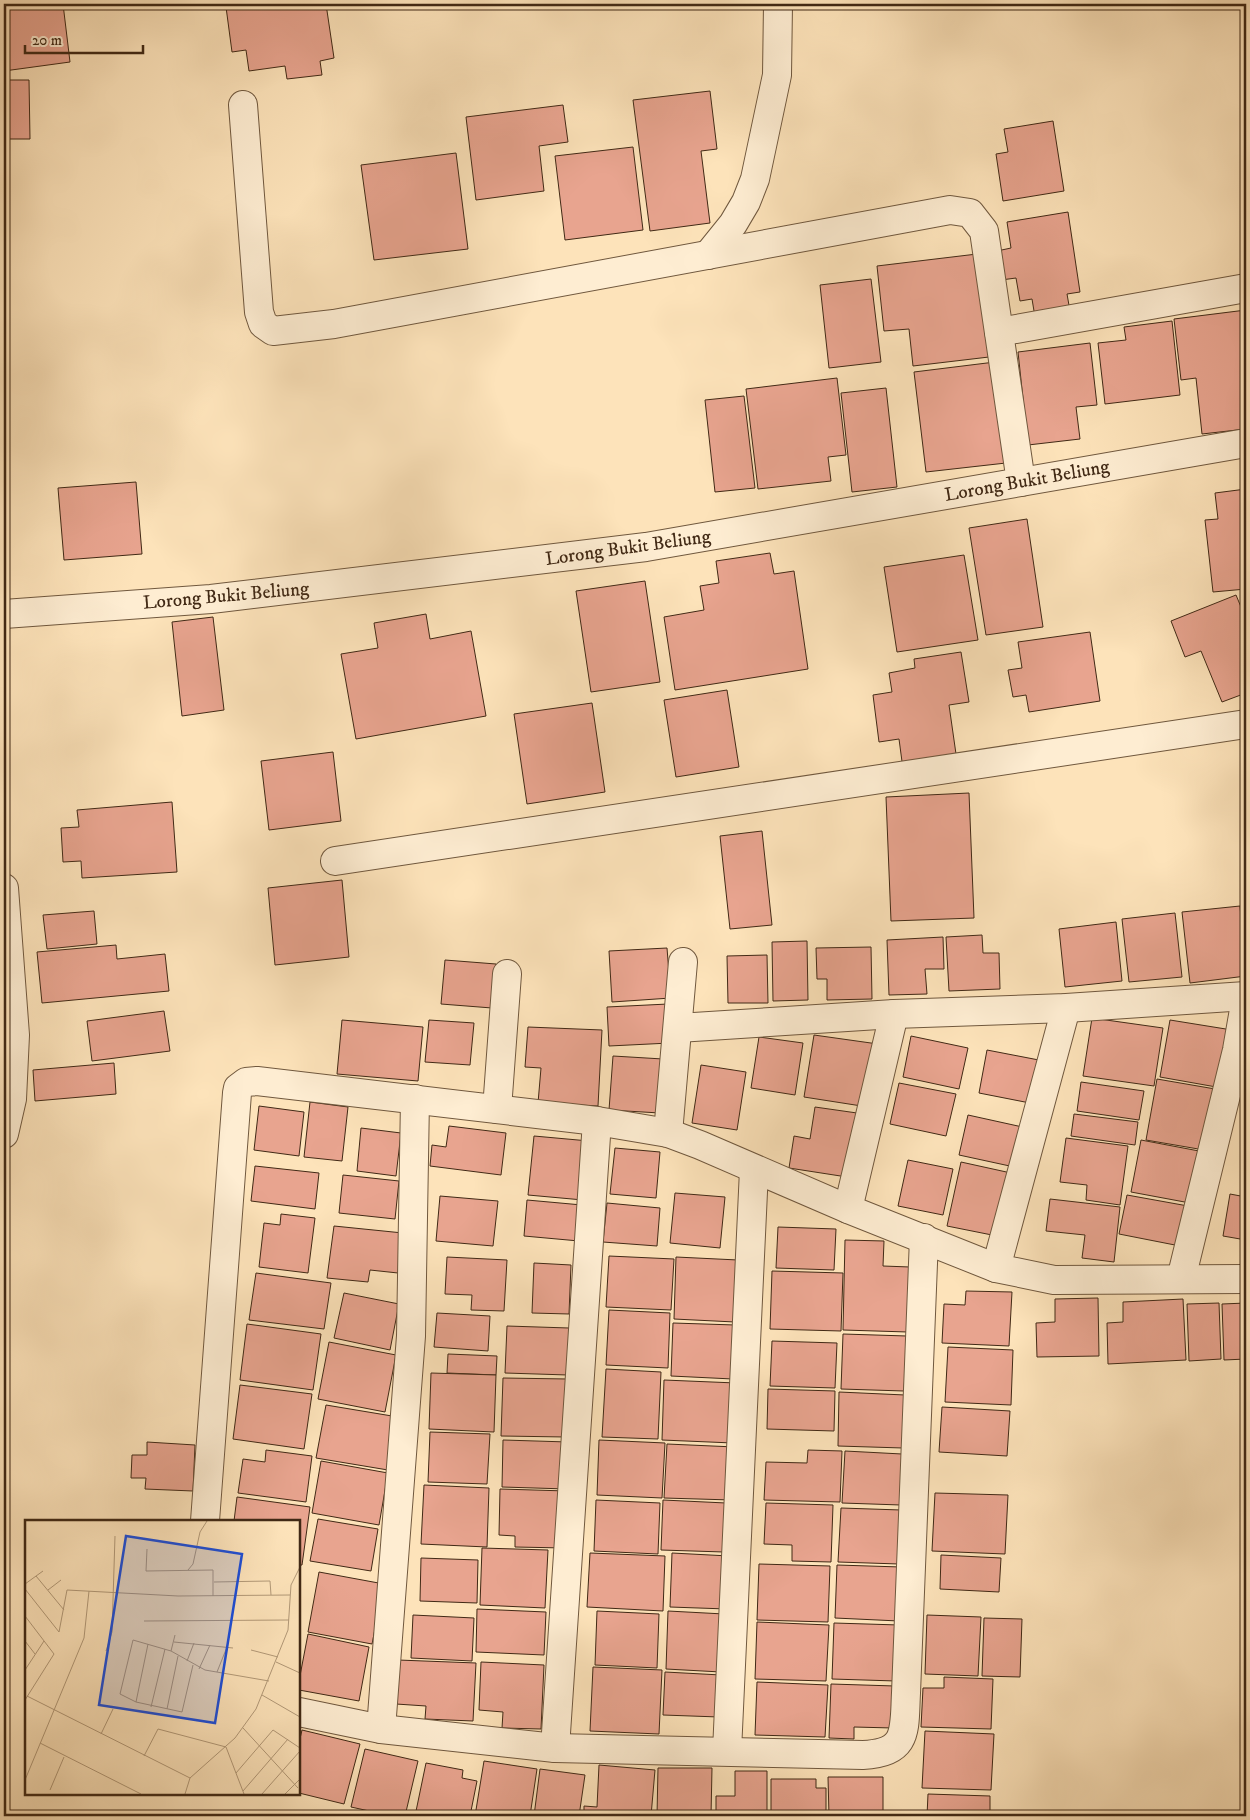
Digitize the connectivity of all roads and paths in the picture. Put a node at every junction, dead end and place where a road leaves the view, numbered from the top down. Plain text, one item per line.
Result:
1 (778, 4) edge
2 (243, 105) dead end
3 (708, 255) junction
4 (1246, 288) edge
5 (999, 332) junction
6 (1246, 443) edge
7 (1022, 482) junction
8 (4, 614) edge
9 (1246, 724) edge
10 (335, 861) dead end
11 (4, 888) edge
12 (684, 962) dead end
13 (508, 974) dead end
14 (1246, 997) edge
15 (1066, 1008) junction
16 (894, 1014) junction
17 (678, 1028) junction
18 (415, 1099) junction
19 (497, 1109) junction
20 (597, 1121) junction
21 (668, 1133) junction
22 (4, 1134) edge
23 (754, 1170) junction
24 (848, 1209) junction
25 (924, 1238) junction
26 (996, 1268) junction
27 (1181, 1279) junction
28 (1246, 1279) edge
29 (205, 1520) edge
30 (300, 1712) edge
31 (381, 1729) junction
32 (555, 1748) junction
33 (727, 1751) junction

1 - 3 street
2 - 3 street
3 - 5 street
4 - 5 street
5 - 7 street
6 - 7 street, Lorong Bukit Beliung
7 - 8 street, Lorong Bukit Beliung
9 - 10 street
11 - 22 street
12 - 17 street
13 - 19 street
14 - 15 street
14 - 27 street
15 - 16 street
15 - 26 street
16 - 17 street
16 - 24 street
17 - 21 street
18 - 19 street
18 - 29 street
18 - 31 street
19 - 20 street
20 - 21 street
20 - 32 street
21 - 23 street
23 - 24 street
23 - 33 street
24 - 25 street
25 - 26 street
25 - 33 street
26 - 27 street
27 - 28 street
30 - 31 street
31 - 32 street
32 - 33 street

